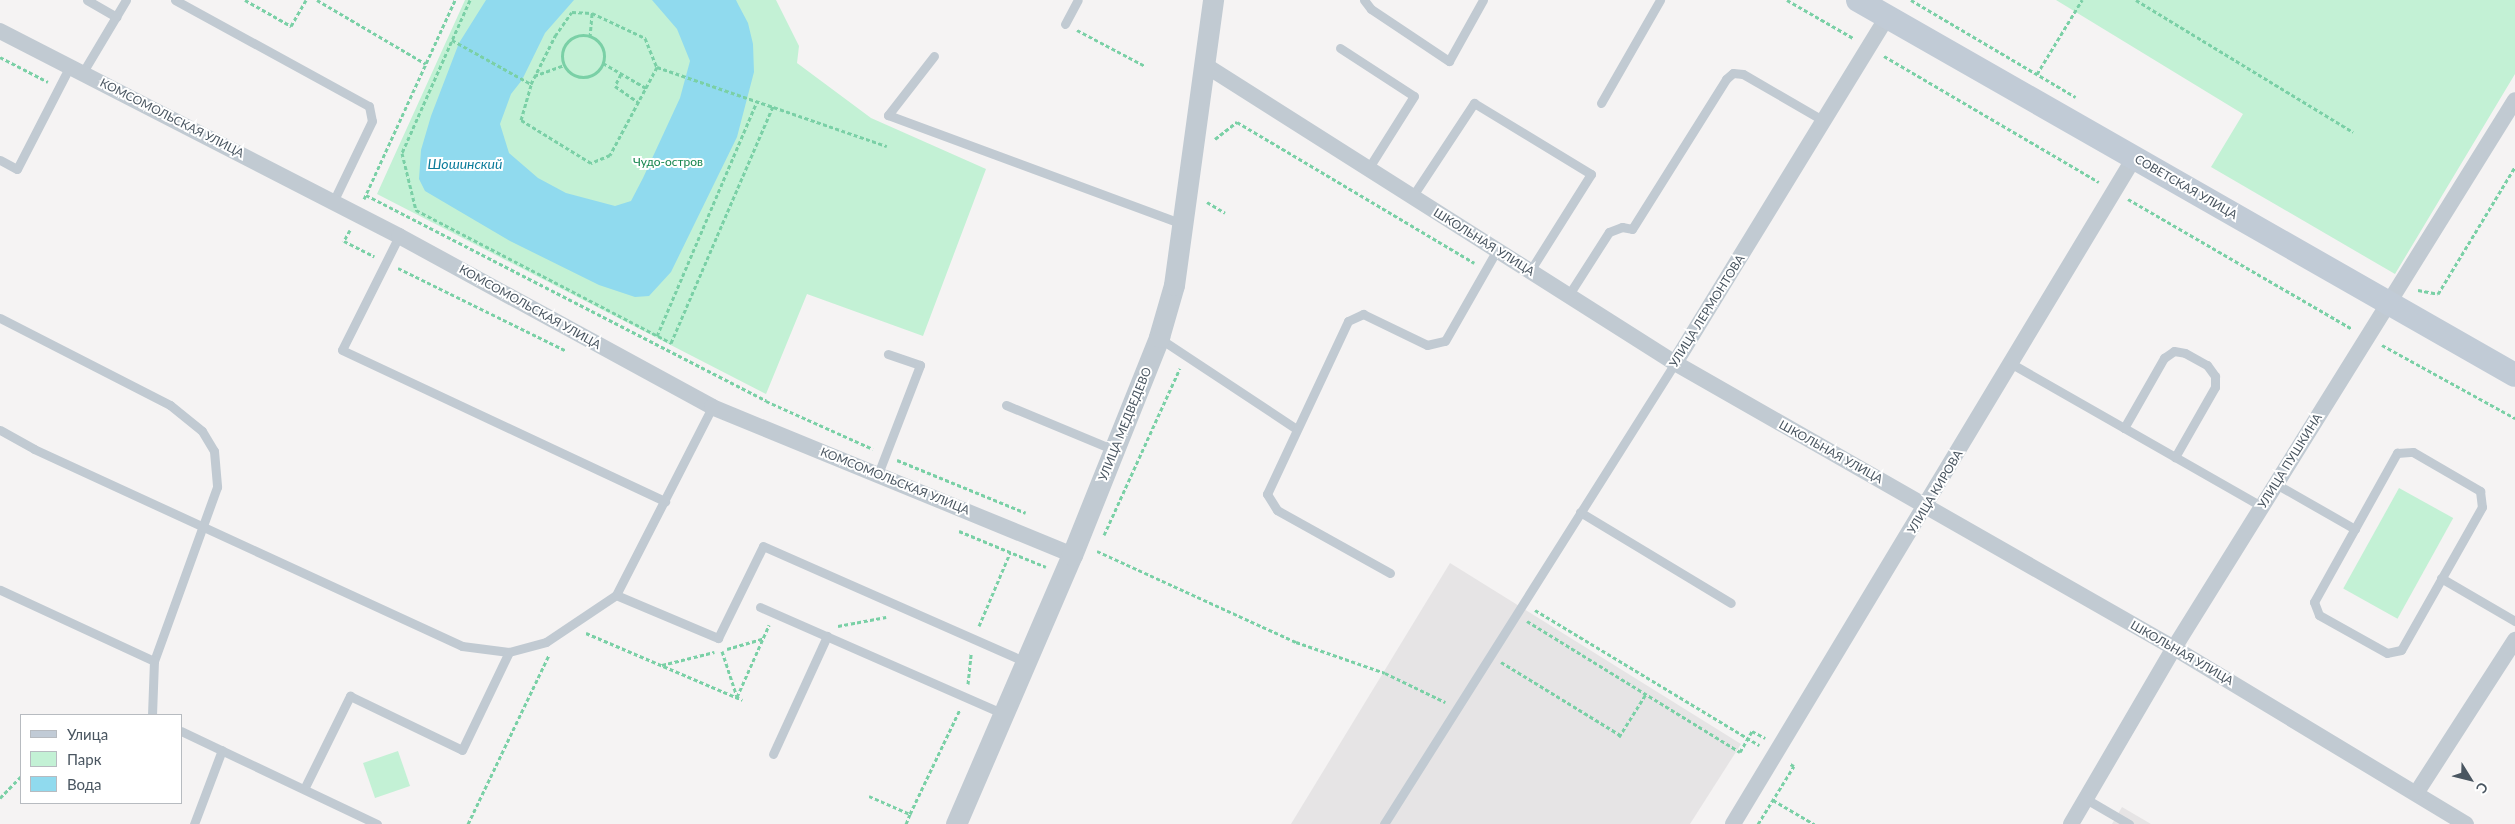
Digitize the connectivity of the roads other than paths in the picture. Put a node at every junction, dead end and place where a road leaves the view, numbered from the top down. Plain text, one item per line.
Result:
1 (87, 0) edge
2 (126, 0) edge
3 (175, 0) edge
4 (1078, 0) edge
5 (1213, 0) edge
6 (1364, 0) edge
7 (1483, 0) edge
8 (1660, 0) edge
9 (1858, 0) edge
10 (116, 17) junction
11 (1887, 17) junction
12 (1065, 24) road end
13 (0, 31) edge
14 (1340, 48) dead end
15 (934, 56) dead end
16 (1205, 66) junction
17 (77, 69) junction
18 (2515, 100) edge
19 (1601, 103) dead end
20 (1824, 121) junction
21 (2134, 158) junction
22 (0, 160) edge
23 (1368, 169) junction
24 (1412, 197) junction
25 (333, 202) junction
26 (1182, 224) junction
27 (399, 236) junction
28 (1497, 250) junction
29 (1530, 271) junction
30 (1568, 296) junction
31 (2390, 303) junction
32 (0, 318) edge
33 (1159, 337) junction
34 (888, 354) dead end
35 (1675, 363) junction
36 (2012, 364) junction
37 (2515, 375) edge
38 (1006, 405) dead end
39 (712, 407) junction
40 (1295, 428) junction
41 (2124, 428) junction
42 (0, 430) edge
43 (1115, 450) junction
44 (2175, 457) junction
45 (878, 474) junction
46 (2276, 484) junction
47 (665, 501) junction
48 (1927, 506) junction
49 (2262, 506) junction
50 (1580, 512) junction
51 (204, 527) junction
52 (2355, 529) junction
53 (1072, 555) junction
54 (1390, 573) dead end
55 (2441, 578) junction
56 (0, 590) edge
57 (616, 595) junction
58 (1731, 603) dead end
59 (760, 607) dead end
60 (2515, 620) edge
61 (827, 636) junction
62 (2515, 640) edge
63 (2174, 648) junction
64 (509, 652) junction
65 (154, 661) junction
66 (1026, 662) junction
67 (152, 714) edge
68 (1004, 714) junction
69 (182, 731) edge
70 (222, 750) junction
71 (773, 754) dead end
72 (305, 787) junction
73 (2417, 792) junction
74 (2086, 799) junction
75 (194, 824) edge
76 (377, 824) edge
77 (956, 824) edge
78 (1384, 824) edge
79 (1733, 824) edge
80 (2071, 824) edge
81 (2129, 824) edge
82 (2466, 824) edge

1 - 10 lane
2 - 10 lane
3 - 25 lane
4 - 12 lane
5 - 16 street, УЛИЦА МЕДВЕДЕВО
6 - 7 lane
8 - 19 lane
9 - 11 main road, СОВЕТСКАЯ УЛИЦА
10 - 17 lane
11 - 20 street, УЛИЦА ЛЕРМОНТОВА
11 - 21 main road, СОВЕТСКАЯ УЛИЦА
13 - 17 street, КОМСОМОЛЬСКАЯ УЛИЦА
14 - 23 lane
15 - 26 lane
16 - 23 street, ШКОЛЬНАЯ УЛИЦА
16 - 26 street, УЛИЦА МЕДВЕДЕВО
17 - 22 lane
17 - 25 street, КОМСОМОЛЬСКАЯ УЛИЦА
18 - 31 street, УЛИЦА ПУШКИНА
20 - 30 lane
20 - 35 street, УЛИЦА ЛЕРМОНТОВА
21 - 31 main road, СОВЕТСКАЯ УЛИЦА
21 - 36 street, УЛИЦА КИРОВА
23 - 24 street, ШКОЛЬНАЯ УЛИЦА
24 - 28 street, ШКОЛЬНАЯ УЛИЦА
24 - 29 lane
25 - 27 street, КОМСОМОЛЬСКАЯ УЛИЦА
26 - 33 street, УЛИЦА МЕДВЕДЕВО
27 - 39 street, КОМСОМОЛЬСКАЯ УЛИЦА
27 - 47 lane
28 - 29 street, ШКОЛЬНАЯ УЛИЦА
28 - 40 lane
29 - 30 street, ШКОЛЬНАЯ УЛИЦА
30 - 35 street, ШКОЛЬНАЯ УЛИЦА
31 - 37 main road, СОВЕТСКАЯ УЛИЦА
31 - 46 street, УЛИЦА ПУШКИНА
32 - 51 lane
33 - 40 lane
33 - 43 street, УЛИЦА МЕДВЕДЕВО
34 - 45 lane
35 - 48 street, ШКОЛЬНАЯ УЛИЦА
35 - 50 lane, УЛИЦА ЛЕРМОНТОВА
36 - 41 lane
36 - 48 street, УЛИЦА КИРОВА
38 - 43 lane
39 - 45 street, КОМСОМОЛЬСКАЯ УЛИЦА
39 - 47 lane
40 - 54 lane
41 - 44 lane
41 - 44 lane
42 - 51 lane
43 - 53 street, УЛИЦА МЕДВЕДЕВО
44 - 49 lane
45 - 53 street, КОМСОМОЛЬСКАЯ УЛИЦА
46 - 49 street, УЛИЦА ПУШКИНА
46 - 52 lane
47 - 57 lane
48 - 63 street, ШКОЛЬНАЯ УЛИЦА
48 - 79 street, УЛИЦА КИРОВА
49 - 63 street, УЛИЦА ПУШКИНА
50 - 58 lane
50 - 78 lane, УЛИЦА ЛЕРМОНТОВА
51 - 64 lane
51 - 65 lane
52 - 55 lane
52 - 55 lane
53 - 66 street, УЛИЦА МЕДВЕДЕВО
55 - 60 lane
56 - 65 lane
57 - 64 lane
57 - 66 lane
59 - 61 lane
61 - 68 lane
61 - 71 lane
62 - 73 street
63 - 73 street, ШКОЛЬНАЯ УЛИЦА
63 - 74 street, УЛИЦА ПУШКИНА
64 - 72 lane
65 - 67 lane
66 - 68 street, УЛИЦА МЕДВЕДЕВО
68 - 77 street, УЛИЦА МЕДВЕДЕВО
69 - 70 lane
70 - 72 lane
70 - 75 lane
72 - 76 lane
73 - 82 street, ШКОЛЬНАЯ УЛИЦА
74 - 80 street, УЛИЦА ПУШКИНА
74 - 81 lane

